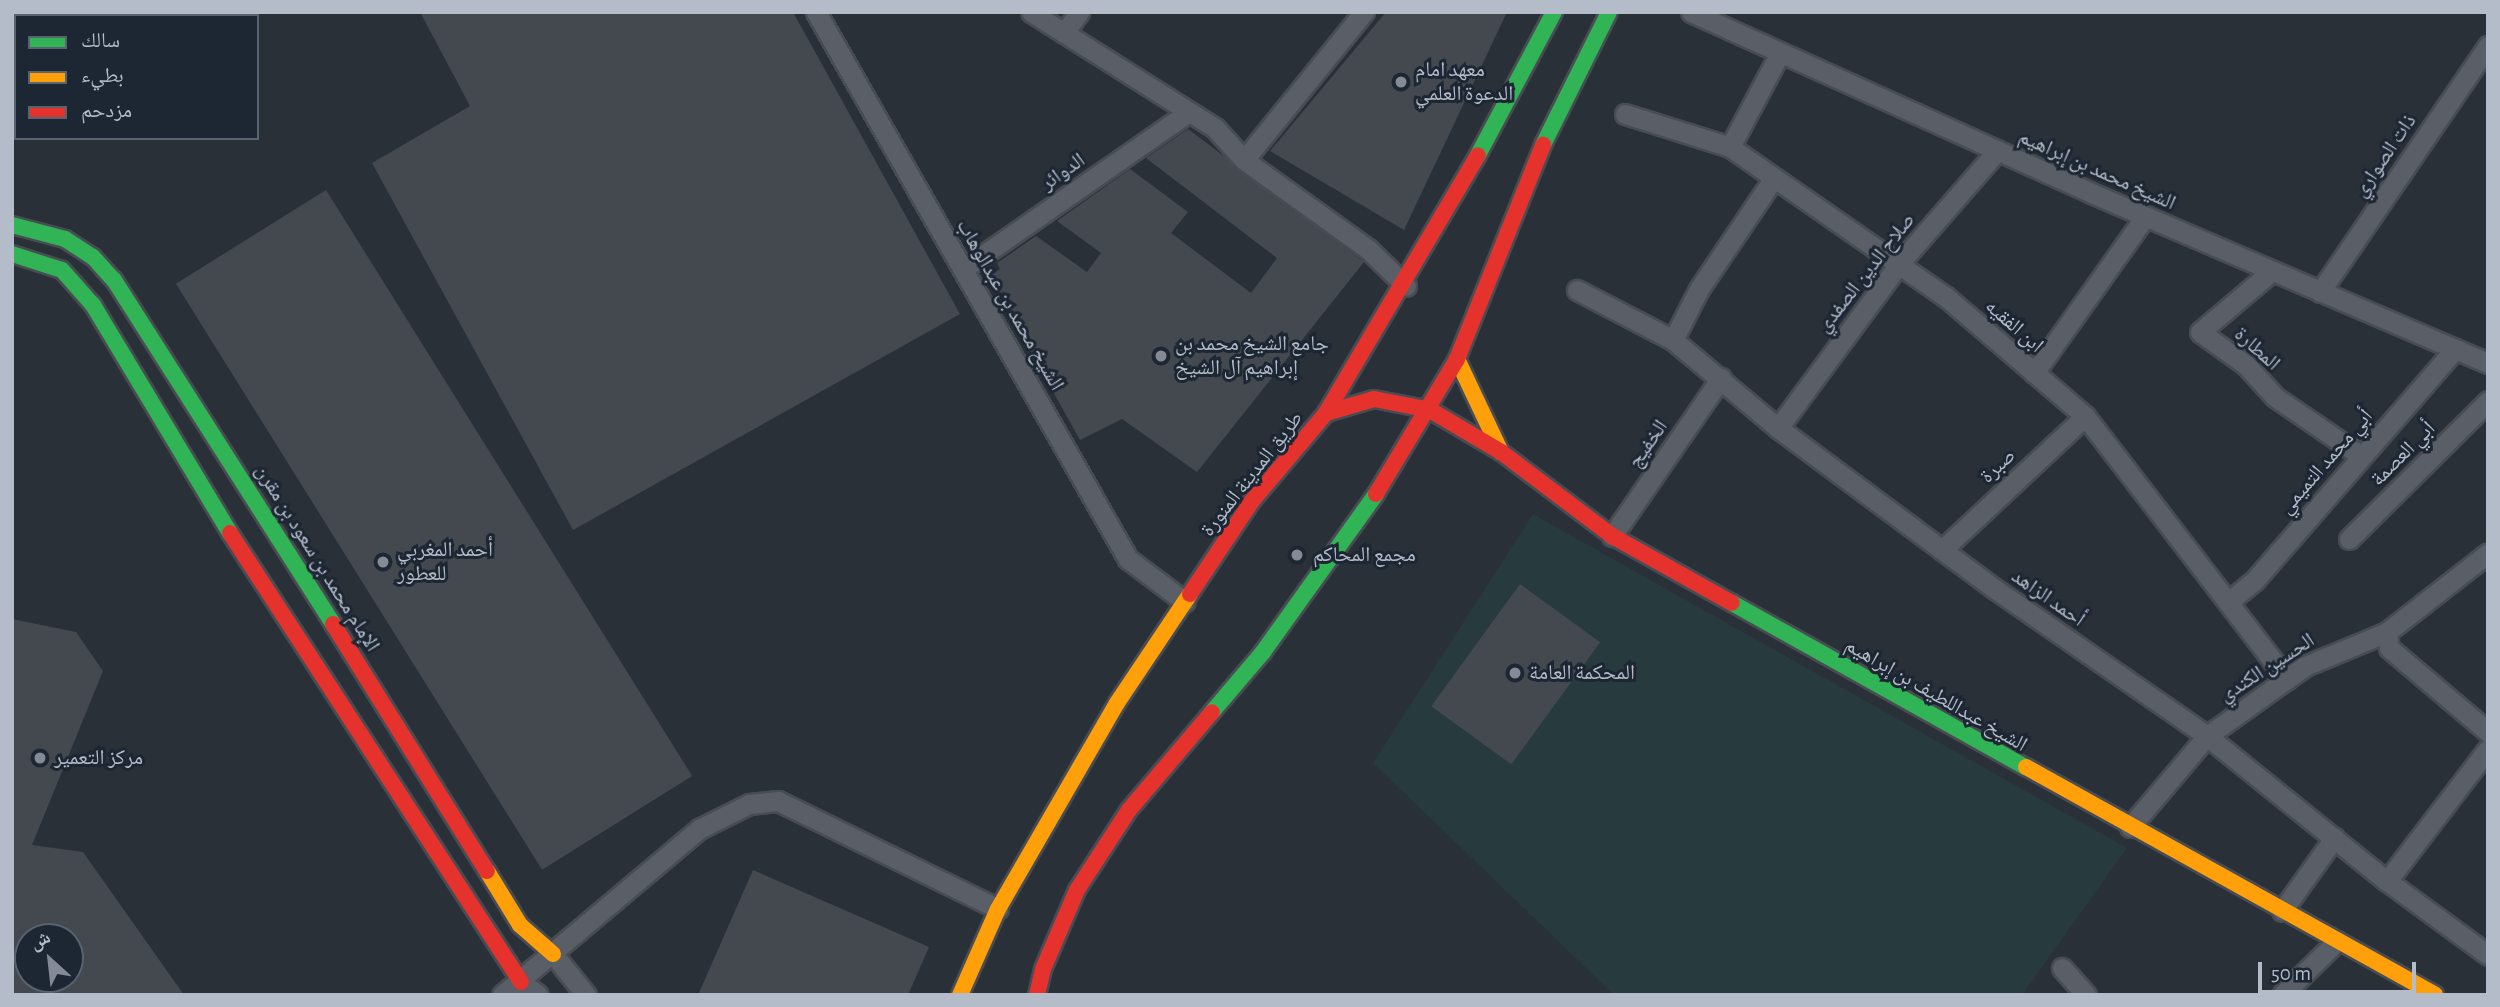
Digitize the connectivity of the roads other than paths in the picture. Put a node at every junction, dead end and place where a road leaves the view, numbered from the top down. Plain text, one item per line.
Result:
1 (816, 12) edge
2 (1031, 12) edge
3 (1079, 12) edge
4 (1364, 12) edge
5 (1554, 12) edge
6 (1609, 12) edge
7 (1691, 12) edge
8 (1064, 33) junction
9 (2488, 46) edge
10 (1780, 53) junction
11 (1189, 112) junction
12 (1625, 114) dead end
13 (1730, 147) junction
14 (1997, 151) junction
15 (1244, 160) junction
16 (1774, 178) junction
17 (2145, 217) junction
18 (12, 225) edge
19 (12, 254) edge
20 (1898, 265) junction
21 (963, 269) junction
22 (2272, 271) junction
23 (1406, 286) junction
24 (1577, 290) dead end
25 (2320, 292) junction
26 (1673, 340) junction
27 (2455, 349) junction
28 (1457, 359) junction
29 (2488, 363) edge
30 (2034, 373) junction
31 (1721, 378) junction
32 (2488, 401) edge
33 (1430, 410) junction
34 (1326, 413) junction
35 (2085, 416) junction
36 (1778, 428) junction
37 (1502, 452) junction
38 (2360, 455) junction
39 (1612, 536) junction
40 (2349, 539) dead end
41 (1942, 550) junction
42 (2488, 553) edge
43 (1185, 602) junction
44 (2228, 602) junction
45 (2387, 632) junction
46 (2287, 679) junction
47 (2488, 732) edge
48 (2207, 736) junction
49 (2488, 749) edge
50 (2130, 827) junction
51 (2334, 838) junction
52 (2387, 881) junction
53 (998, 909) junction
54 (2282, 911) junction
55 (2337, 941) junction
56 (552, 954) junction
57 (2488, 955) edge
58 (2062, 968) dead end
59 (521, 982) junction
60 (2292, 992) edge
61 (502, 995) edge
62 (538, 995) edge
63 (586, 995) edge
64 (960, 995) edge
65 (1037, 995) edge
66 (2086, 995) edge
67 (2435, 995) edge

1 - 21 street, الشيخ محمد بن عبدالوهاب
2 - 8 street
3 - 8 street
4 - 15 street
5 - 23 street, طريق المدينة المنورة
6 - 28 street
7 - 10 street, الشيخ محمد بن إبراهيم
8 - 11 street
9 - 25 street, ذات الصواري
10 - 13 street
10 - 14 street, الشيخ محمد بن إبراهيم
11 - 15 street
11 - 21 street, الدوائر
12 - 13 street, ابن الفقيه
13 - 16 street, ابن الفقيه
14 - 17 street, الشيخ محمد بن إبراهيم
14 - 20 street, صلاح الدين الصفدي
15 - 23 street
16 - 20 street, ابن الفقيه
16 - 26 street
17 - 22 street, الشيخ محمد بن إبراهيم
17 - 30 street
18 - 56 street, الإمام محمد بن سعود بن مقرن
19 - 59 street
20 - 30 street, ابن الفقيه
20 - 36 street, صلاح الدين الصفدي
21 - 43 street, الشيخ محمد بن عبدالوهاب
22 - 25 street, الشيخ محمد بن إبراهيم
22 - 38 street, المطارة
23 - 34 street, طريق المدينة المنورة
24 - 26 street, أحمد الزاهد
25 - 27 street, الشيخ محمد بن إبراهيم
26 - 31 street, أحمد الزاهد
27 - 29 street, الشيخ محمد بن إبراهيم
27 - 38 street, أبي محمد التميمي
28 - 33 street
28 - 37 street
30 - 35 street, ابن الفقيه
31 - 36 street, أحمد الزاهد
31 - 39 street, الخفيج
32 - 40 street, أبي العصمة
33 - 34 street, الشيخ عبداللطيف بن إبراهيم
33 - 37 street, الشيخ عبداللطيف بن إبراهيم
33 - 65 street
34 - 43 street, طريق المدينة المنورة
35 - 41 street, صبرة
35 - 44 street, ابن الفقيه
36 - 41 street, أحمد الزاهد
37 - 39 street, الشيخ عبداللطيف بن إبراهيم
38 - 44 street, أبي محمد التميمي
39 - 50 street, الشيخ عبداللطيف بن إبراهيم
41 - 48 street, أحمد الزاهد
42 - 45 street, الحسين الكندي
43 - 53 street, طريق المدينة المنورة
44 - 46 street, ابن الفقيه
45 - 46 street, الحسين الكندي
45 - 47 street
46 - 48 street, الحسين الكندي
48 - 50 street, الحسين الكندي
48 - 51 street, أحمد الزاهد
49 - 52 street
50 - 54 street, الشيخ عبداللطيف بن إبراهيم
51 - 52 street, أحمد الزاهد
51 - 54 street
52 - 57 street, أحمد الزاهد
53 - 56 street
53 - 64 street, طريق المدينة المنورة
54 - 55 street, الشيخ عبداللطيف بن إبراهيم
55 - 60 street
55 - 67 street, الشيخ عبداللطيف بن إبراهيم
56 - 59 street
56 - 63 street
58 - 66 street
59 - 61 street
59 - 62 street

